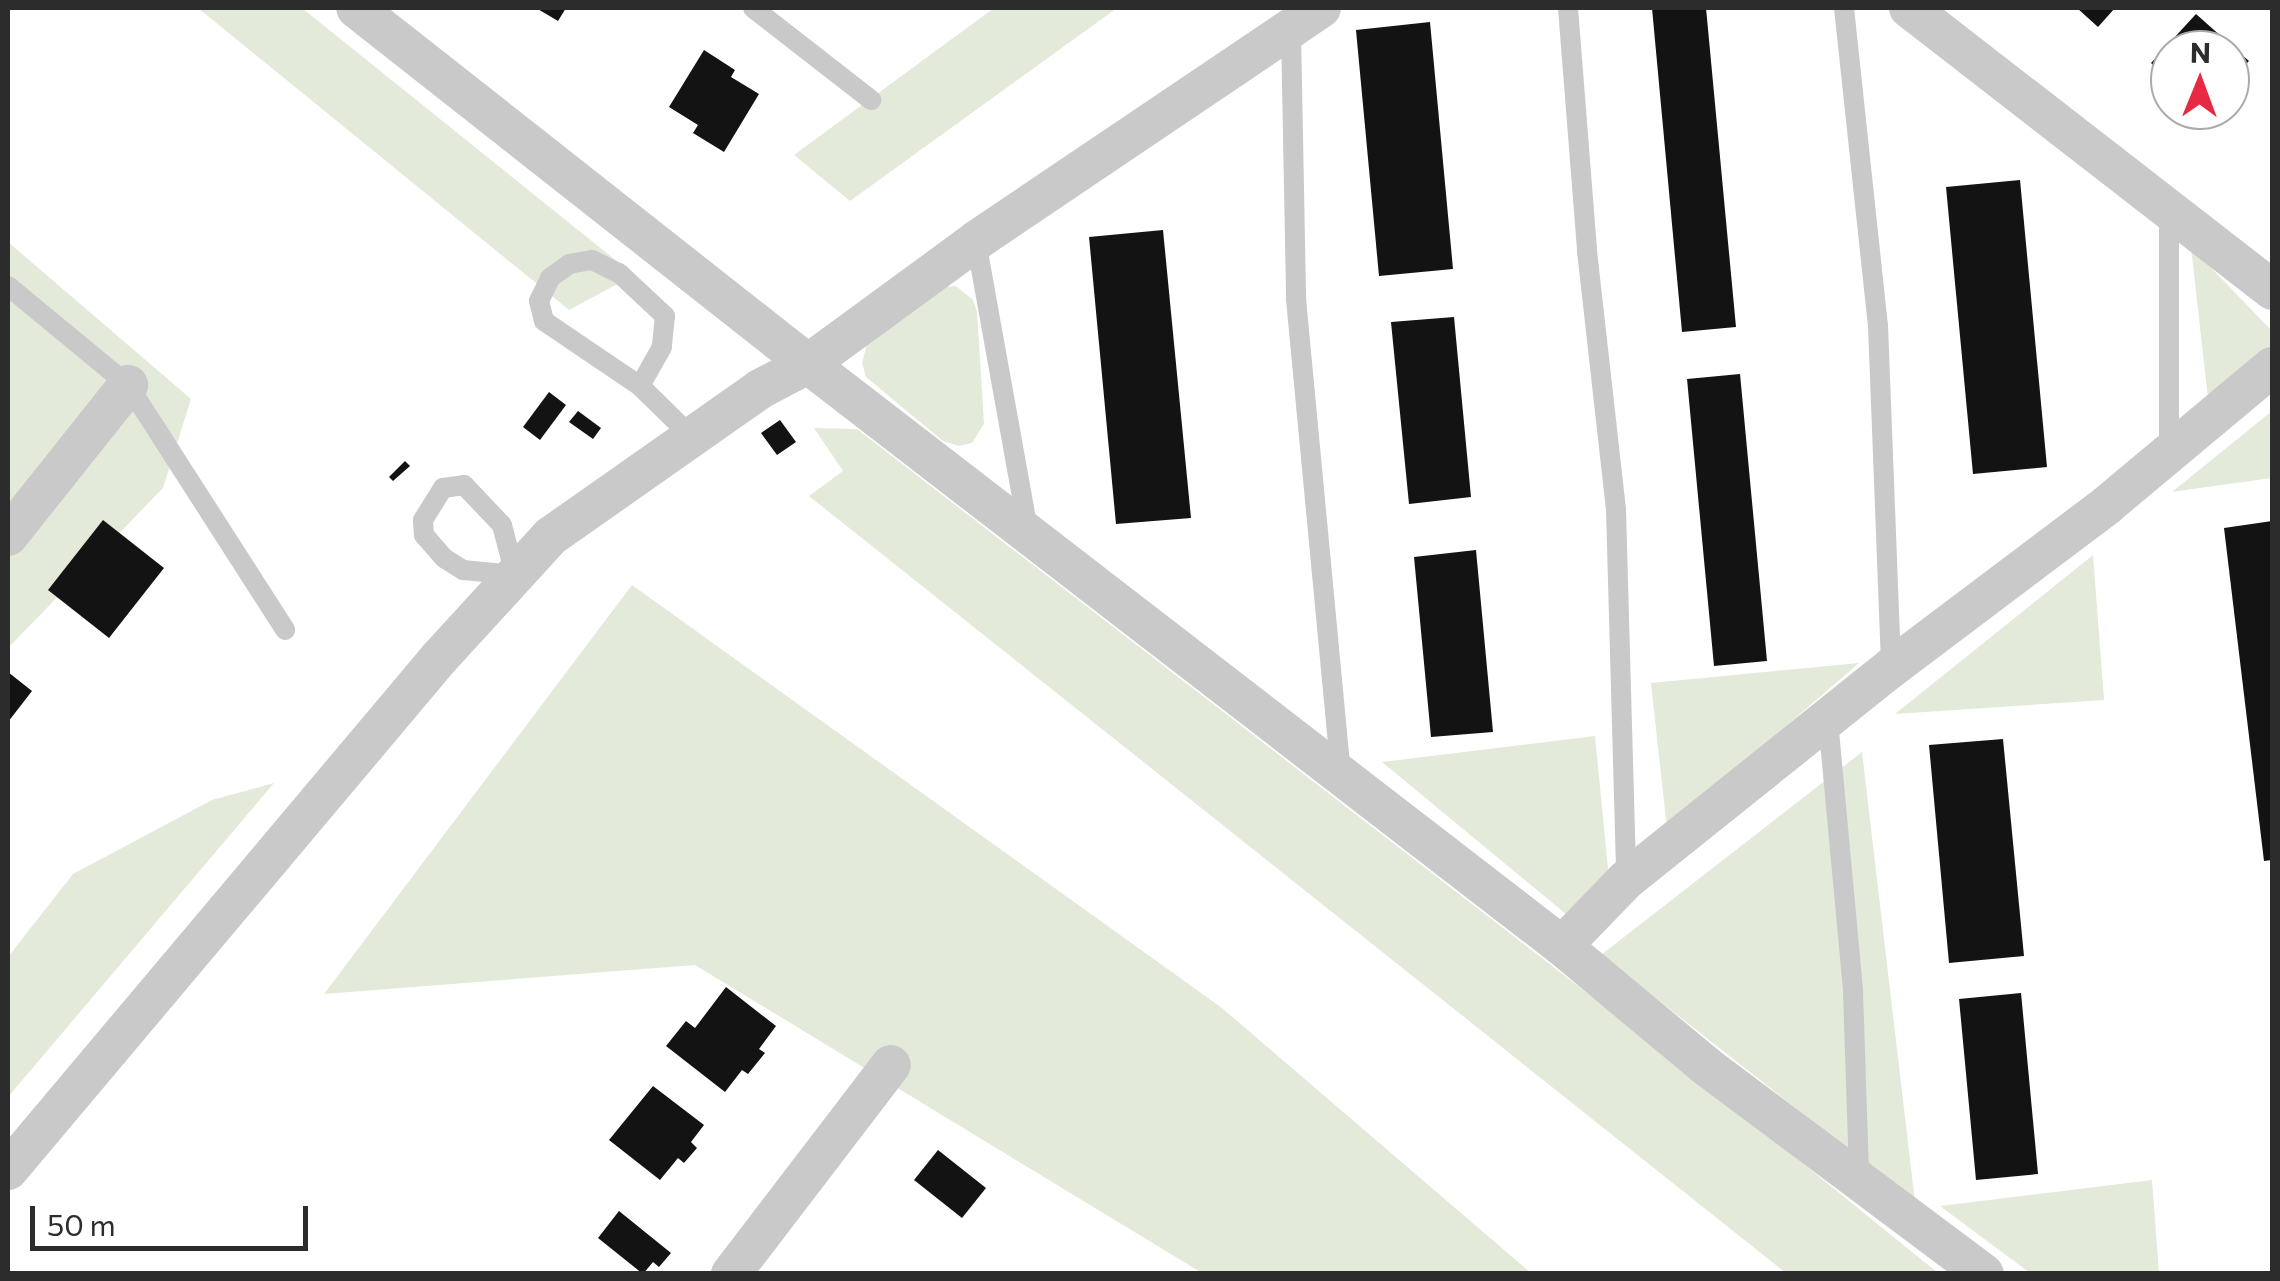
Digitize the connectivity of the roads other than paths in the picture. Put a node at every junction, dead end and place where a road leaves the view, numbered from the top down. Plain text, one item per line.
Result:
1 (356, 8) edge
2 (753, 8) edge
3 (1568, 8) edge
4 (1844, 8) edge
5 (1909, 8) edge
6 (1306, 20) edge
7 (871, 100) dead end
8 (2169, 214) junction
9 (976, 241) junction
10 (8, 286) edge
11 (2272, 290) edge
12 (808, 364) junction
13 (2272, 367) edge
14 (128, 385) junction
15 (640, 386) junction
16 (692, 438) junction
17 (2169, 450) junction
18 (1028, 530) junction
19 (8, 536) edge
20 (515, 575) junction
21 (285, 630) dead end
22 (1891, 668) junction
23 (1828, 720) junction
24 (1342, 778) junction
25 (1626, 880) junction
26 (1562, 946) junction
27 (890, 1065) dead end
28 (8, 1170) edge
29 (1936, 1238) junction
30 (731, 1274) edge
31 (1984, 1274) edge

1 - 12 street
2 - 7 lane
3 - 25 lane
4 - 22 lane
5 - 8 street
6 - 9 street
6 - 24 lane
8 - 11 street
8 - 17 lane
9 - 12 street
9 - 18 lane
10 - 14 lane
12 - 16 street
12 - 18 street
13 - 17 street
14 - 19 street
14 - 21 lane
15 - 15 lane
15 - 16 lane
16 - 20 street
17 - 22 street
18 - 24 street
20 - 20 lane
20 - 28 street
22 - 23 street
23 - 25 street
23 - 29 lane
24 - 26 street
25 - 26 street
26 - 29 street
27 - 30 street
29 - 31 street

